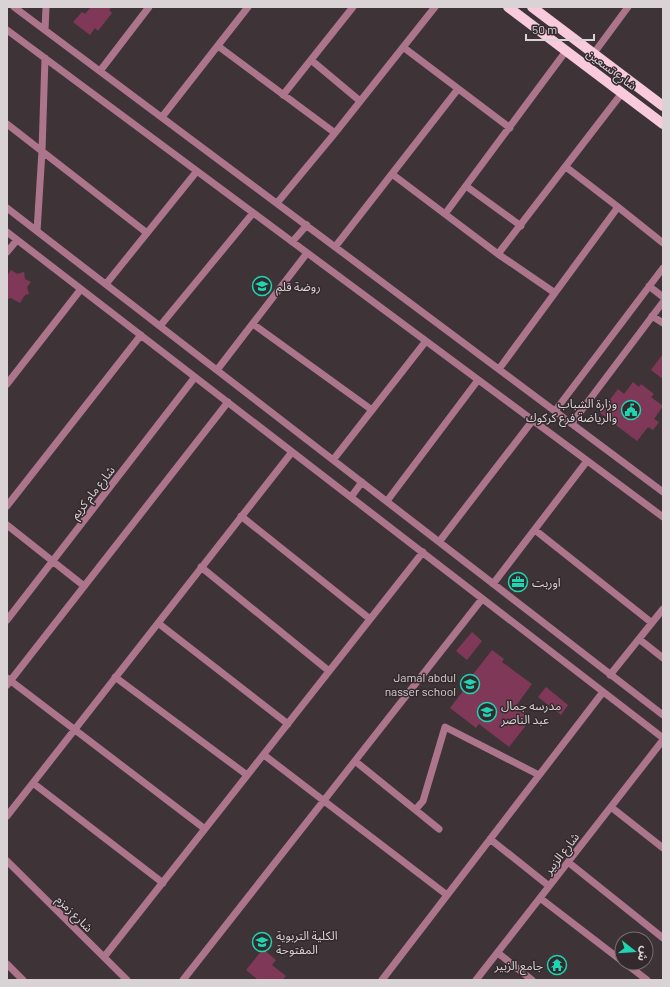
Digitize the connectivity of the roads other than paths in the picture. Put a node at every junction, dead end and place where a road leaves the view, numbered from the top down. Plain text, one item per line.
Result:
1 (14, 7) edge
2 (46, 7) edge
3 (149, 7) edge
4 (248, 7) edge
5 (352, 7) edge
6 (435, 7) edge
7 (508, 7) edge
8 (533, 7) edge
9 (628, 7) edge
10 (7, 30) edge
11 (45, 30) junction
12 (218, 46) junction
13 (403, 47) junction
14 (566, 51) junction
15 (594, 53) junction
16 (45, 58) junction
17 (311, 60) junction
18 (100, 71) junction
19 (458, 89) junction
20 (622, 93) junction
21 (283, 95) junction
22 (360, 100) junction
23 (663, 106) edge
24 (162, 118) junction
25 (7, 124) edge
26 (663, 124) edge
27 (510, 128) junction
28 (335, 133) junction
29 (42, 151) junction
30 (566, 167) junction
31 (197, 171) junction
32 (392, 174) junction
33 (466, 186) junction
34 (277, 202) junction
35 (618, 207) junction
36 (7, 208) edge
37 (253, 212) junction
38 (446, 214) junction
39 (307, 225) junction
40 (520, 226) junction
41 (37, 231) junction
42 (7, 232) edge
43 (147, 234) junction
44 (17, 240) junction
45 (292, 242) junction
46 (663, 243) edge
47 (335, 247) junction
48 (7, 252) edge
49 (308, 253) junction
50 (498, 254) junction
51 (663, 268) edge
52 (106, 284) junction
53 (649, 286) junction
54 (81, 289) junction
55 (555, 293) junction
56 (663, 296) edge
57 (663, 302) edge
58 (652, 316) junction
59 (663, 323) edge
60 (253, 324) junction
61 (160, 326) junction
62 (141, 335) junction
63 (426, 341) junction
64 (499, 369) junction
65 (217, 370) junction
66 (195, 377) junction
67 (478, 380) junction
68 (7, 384) edge
69 (228, 402) junction
70 (372, 410) junction
71 (555, 411) junction
72 (533, 420) junction
73 (572, 423) junction
74 (292, 452) junction
75 (333, 460) junction
76 (587, 461) junction
77 (362, 482) junction
78 (663, 492) edge
79 (351, 497) junction
80 (387, 501) junction
81 (7, 506) edge
82 (241, 516) junction
83 (663, 517) edge
84 (7, 525) edge
85 (535, 530) junction
86 (439, 542) junction
87 (422, 552) junction
88 (52, 561) junction
89 (201, 567) junction
90 (493, 584) junction
91 (84, 586) junction
92 (482, 599) junction
93 (663, 609) edge
94 (370, 619) junction
95 (7, 620) edge
96 (158, 623) junction
97 (652, 623) junction
98 (639, 639) junction
99 (663, 658) edge
100 (330, 671) junction
101 (610, 674) junction
102 (115, 677) junction
103 (8, 681) edge
104 (604, 692) junction
105 (663, 715) edge
106 (288, 724) junction
107 (74, 729) junction
108 (663, 739) edge
109 (264, 755) junction
110 (355, 762) junction
111 (247, 775) junction
112 (539, 775) junction
113 (32, 783) junction
114 (324, 801) junction
115 (611, 807) junction
116 (416, 809) junction
117 (7, 816) edge
118 (205, 829) junction
119 (439, 829) dead end
120 (490, 839) junction
121 (663, 848) edge
122 (7, 861) edge
123 (568, 862) junction
124 (163, 882) junction
125 (549, 886) junction
126 (447, 895) junction
127 (540, 898) junction
128 (663, 938) edge
129 (498, 953) junction
130 (614, 955) edge
131 (104, 957) junction
132 (7, 964) edge
133 (635, 971) edge
134 (23, 980) edge
135 (127, 980) edge
136 (183, 980) edge
137 (382, 980) edge
138 (476, 980) edge
139 (532, 980) edge
140 (647, 980) edge

1 - 11 street
2 - 11 street
3 - 18 street
4 - 12 street
5 - 17 street
6 - 13 street
7 - 14 main road, شارع تسعين
8 - 15 main road, شارع تسعين
9 - 15 street
10 - 16 street
11 - 18 street
12 - 21 street
12 - 24 street
13 - 19 street
13 - 22 street
14 - 20 main road, شارع تسعين
14 - 27 street
15 - 23 main road, شارع تسعين
16 - 29 street
16 - 31 street
17 - 21 street
17 - 22 street
18 - 24 street
19 - 27 street
19 - 32 street
20 - 26 main road, شارع تسعين
20 - 30 street
21 - 28 street
22 - 28 street
24 - 34 street
25 - 29 street
27 - 33 street
28 - 34 street
29 - 41 street
29 - 43 street
30 - 35 street
30 - 40 street
31 - 37 street
31 - 43 street
32 - 38 street
32 - 47 street
33 - 38 street
33 - 40 street
34 - 39 street
35 - 46 street
35 - 55 street
36 - 41 street
37 - 45 street
37 - 61 street
38 - 50 street
39 - 45 street
39 - 47 street
40 - 50 street
41 - 52 street
42 - 44 street
43 - 52 street
44 - 48 street
44 - 54 street
45 - 49 street
47 - 64 street
49 - 60 street
49 - 63 street
50 - 55 street
51 - 53 street
52 - 61 street
53 - 56 street
53 - 71 street
54 - 62 street
54 - 68 street
55 - 64 street
57 - 58 street
58 - 59 street
58 - 73 street
60 - 65 street
60 - 70 street
61 - 65 street
62 - 66 street
62 - 81 street
63 - 67 street
63 - 70 street
64 - 71 street
65 - 75 street
66 - 69 street
66 - 88 street, شارع مام كريم
67 - 72 street
67 - 80 street
69 - 74 street
69 - 91 street
70 - 75 street
71 - 73 street
72 - 76 street
72 - 86 street
73 - 78 street
74 - 79 street
74 - 82 street
75 - 77 street
76 - 83 street
76 - 85 street
77 - 79 street
77 - 80 street
79 - 87 street
80 - 86 street
82 - 89 street
82 - 94 street
84 - 88 street
85 - 90 street
85 - 97 street
86 - 90 street
87 - 92 street
87 - 94 street
88 - 91 street
88 - 95 street, شارع مام كريم
89 - 96 street
89 - 100 street
90 - 101 street
91 - 103 street
92 - 104 street
92 - 110 street
93 - 97 street
94 - 100 street
96 - 102 street
96 - 106 street
97 - 98 street
98 - 99 street
98 - 101 street
100 - 106 street
101 - 105 street
102 - 107 street
102 - 111 street
103 - 107 street
104 - 108 street
104 - 112 street
106 - 109 street
107 - 113 street
107 - 118 street
108 - 115 street, شارع الزبير
109 - 111 street
109 - 114 street
110 - 114 street
110 - 116 street
111 - 118 street
112 - 116 street
112 - 120 street
113 - 117 street
113 - 124 street
114 - 126 street
114 - 136 street
115 - 121 street
115 - 123 street, شارع الزبير
116 - 119 street
118 - 124 street
120 - 125 street
120 - 126 street
122 - 131 street, شارع زمزم
123 - 125 street, شارع الزبير
123 - 128 street
124 - 131 street
125 - 127 street, شارع الزبير
126 - 137 street
127 - 129 street, شارع الزبير
127 - 130 street
129 - 138 street, شارع الزبير
129 - 139 street
131 - 135 street, شارع زمزم
132 - 134 street
133 - 140 street

